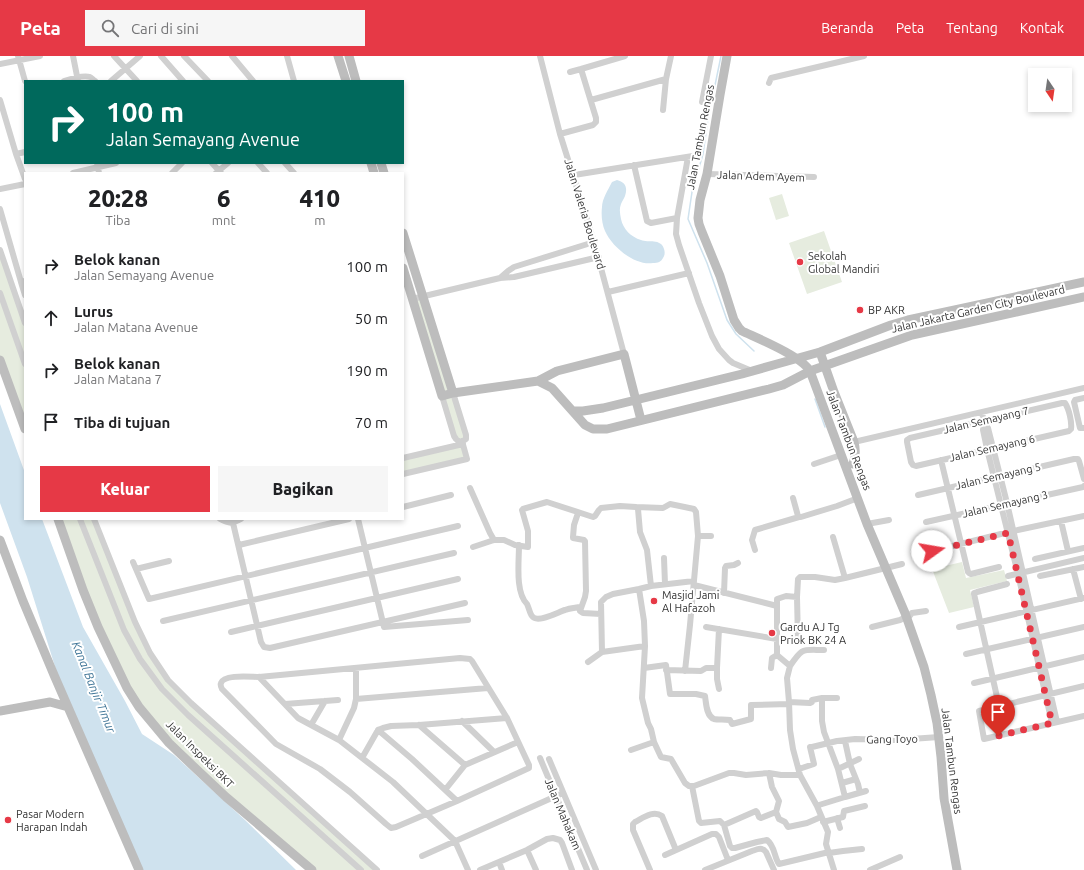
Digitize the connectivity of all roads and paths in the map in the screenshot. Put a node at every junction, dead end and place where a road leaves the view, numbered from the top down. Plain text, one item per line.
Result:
1 (40, 56) edge
2 (73, 56) edge
3 (114, 56) edge
4 (140, 56) edge
5 (161, 56) edge
6 (184, 56) edge
7 (232, 56) edge
8 (287, 56) edge
9 (338, 56) edge
10 (349, 56) edge
11 (540, 56) edge
12 (625, 56) edge
13 (670, 56) edge
14 (712, 56) edge
15 (728, 56) edge
16 (864, 56) edge
17 (18, 58) edge
18 (0, 64) edge
19 (125, 68) junction
20 (581, 69) junction
21 (570, 72) dead end
22 (78, 79) edge
23 (666, 79) junction
24 (25, 80) edge
25 (94, 80) edge
26 (112, 80) edge
27 (135, 80) edge
28 (182, 80) edge
29 (207, 80) edge
30 (252, 80) edge
31 (294, 80) edge
32 (346, 80) edge
33 (356, 80) edge
34 (769, 83) dead end
35 (0, 100) edge
36 (591, 100) junction
37 (702, 102) dead end
38 (663, 110) dead end
39 (560, 134) junction
40 (24, 152) edge
41 (16, 154) junction
42 (700, 155) dead end
43 (688, 157) junction
44 (112, 164) edge
45 (181, 164) edge
46 (213, 164) edge
47 (227, 164) edge
48 (259, 164) edge
49 (286, 164) edge
50 (634, 165) junction
51 (98, 168) edge
52 (78, 172) edge
53 (173, 172) edge
54 (219, 172) edge
55 (266, 172) edge
56 (293, 172) edge
57 (707, 174) junction
58 (574, 175) junction
59 (24, 176) edge
60 (814, 177) dead end
61 (24, 184) edge
62 (0, 189) edge
63 (0, 209) edge
64 (676, 218) junction
65 (404, 239) edge
66 (594, 242) junction
67 (0, 250) edge
68 (599, 257) junction
69 (409, 262) edge
70 (404, 271) edge
71 (689, 273) junction
72 (500, 278) junction
73 (23, 282) edge
74 (1084, 282) edge
75 (608, 292) junction
76 (0, 293) edge
77 (422, 296) junction
78 (1084, 297) edge
79 (412, 299) junction
80 (24, 320) edge
81 (820, 352) junction
82 (624, 354) junction
83 (796, 358) junction
84 (0, 360) edge
85 (24, 361) edge
86 (825, 365) junction
87 (752, 371) junction
88 (810, 371) junction
89 (538, 381) junction
90 (1084, 388) edge
91 (453, 393) junction
92 (442, 396) junction
93 (1084, 398) edge
94 (635, 399) junction
95 (573, 410) junction
96 (982, 412) junction
97 (640, 420) junction
98 (984, 422) junction
99 (24, 426) edge
100 (1082, 428) edge
101 (1071, 429) joint
102 (854, 442) junction
103 (462, 443) junction
104 (990, 449) junction
105 (841, 454) junction
106 (404, 458) edge
107 (941, 460) junction
108 (814, 464) dead end
109 (853, 464) dead end
110 (913, 465) joint
111 (404, 474) edge
112 (997, 476) junction
113 (1084, 479) edge
114 (1084, 486) edge
115 (470, 488) dead end
116 (948, 488) junction
117 (451, 495) dead end
118 (918, 495) dead end
119 (793, 498) dead end
120 (856, 498) junction
121 (1004, 504) junction
122 (404, 506) edge
123 (636, 507) junction
124 (578, 513) junction
125 (954, 516) junction
126 (1084, 516) edge
127 (799, 517) junction
128 (58, 520) edge
129 (80, 520) edge
130 (94, 520) edge
131 (222, 520) edge
132 (239, 520) edge
133 (345, 520) edge
134 (358, 520) edge
135 (889, 520) dead end
136 (1061, 521) junction
137 (926, 522) dead end
138 (234, 523) junction
139 (868, 524) junction
140 (458, 526) dead end
141 (1010, 532) junction
142 (698, 536) junction
143 (711, 536) dead end
144 (833, 537) dead end
145 (0, 540) edge
146 (494, 540) junction
147 (961, 544) junction
148 (239, 545) junction
149 (519, 546) junction
150 (473, 547) dead end
151 (365, 548) junction
152 (1084, 548) edge
153 (754, 550) dead end
154 (932, 551) dead end
155 (1068, 551) junction
156 (454, 553) dead end
157 (664, 558) dead end
158 (1084, 558) edge
159 (1035, 559) dead end
160 (169, 561) dead end
161 (133, 562) dead end
162 (738, 563) dead end
163 (902, 564) dead end
164 (1084, 566) edge
165 (999, 567) dead end
166 (883, 568) junction
167 (136, 569) junction
168 (1073, 569) junction
169 (371, 573) junction
170 (1020, 573) junction
171 (246, 576) junction
172 (1008, 576) dead end
173 (1040, 576) dead end
174 (845, 578) junction
175 (458, 579) dead end
176 (694, 583) junction
177 (665, 584) junction
178 (1007, 584) dead end
179 (651, 586) junction
180 (639, 589) junction
181 (724, 593) junction
182 (796, 597) junction
183 (377, 598) junction
184 (1082, 598) edge
185 (252, 601) junction
186 (465, 603) dead end
187 (777, 606) junction
188 (580, 607) junction
189 (926, 611) dead end
190 (1029, 611) junction
191 (601, 614) junction
192 (904, 619) junction
193 (468, 620) dead end
194 (164, 621) dead end
195 (383, 622) junction
196 (980, 622) junction
197 (257, 626) junction
198 (1084, 626) edge
199 (706, 627) dead end
200 (872, 627) dead end
201 (959, 627) dead end
202 (719, 629) junction
203 (231, 632) dead end
204 (1035, 638) junction
205 (777, 639) junction
206 (798, 641) dead end
207 (645, 646) junction
208 (824, 650) dead end
209 (986, 650) junction
210 (602, 652) junction
211 (966, 654) dead end
212 (777, 655) junction
213 (1084, 657) edge
214 (588, 662) dead end
215 (790, 666) junction
216 (1042, 667) junction
217 (356, 668) junction
218 (644, 668) junction
219 (717, 668) junction
220 (771, 668) dead end
221 (666, 670) junction
222 (685, 670) junction
223 (259, 676) junction
224 (993, 678) junction
225 (974, 683) dead end
226 (1084, 686) edge
227 (488, 688) junction
228 (719, 689) dead end
229 (61, 691) junction
230 (1048, 695) junction
231 (822, 698) junction
232 (837, 698) dead end
233 (356, 699) junction
234 (338, 700) dead end
235 (325, 701) junction
236 (50, 702) junction
237 (789, 703) junction
238 (285, 704) junction
239 (999, 706) junction
240 (68, 707) junction
241 (2, 712) edge
242 (1084, 716) edge
243 (507, 718) junction
244 (462, 721) junction
245 (1054, 723) junction
246 (311, 725) junction
247 (419, 725) junction
248 (378, 730) junction
249 (934, 738) junction
250 (339, 740) junction
251 (846, 740) junction
252 (518, 742) junction
253 (654, 742) junction
254 (827, 743) junction
255 (631, 750) dead end
256 (494, 752) junction
257 (362, 758) junction
258 (540, 758) dead end
259 (549, 759) dead end
260 (858, 759) dead end
261 (850, 764) junction
262 (465, 765) junction
263 (838, 769) junction
264 (799, 772) junction
265 (769, 774) junction
266 (856, 779) junction
267 (842, 783) junction
268 (692, 786) junction
269 (445, 790) junction
270 (563, 793) junction
271 (556, 796) junction
272 (845, 797) junction
273 (457, 801) junction
274 (817, 806) junction
275 (865, 806) dead end
276 (776, 812) junction
277 (427, 814) junction
278 (837, 818) junction
279 (822, 819) junction
280 (724, 825) junction
281 (840, 828) dead end
282 (455, 841) junction
283 (862, 849) dead end
284 (527, 850) junction
285 (676, 850) junction
286 (829, 853) junction
287 (665, 855) dead end
288 (422, 856) dead end
289 (900, 857) dead end
290 (728, 860) junction
291 (499, 862) junction
292 (139, 870) edge
293 (312, 870) edge
294 (361, 870) edge
295 (377, 870) edge
296 (468, 870) edge
297 (480, 870) edge
298 (502, 870) edge
299 (536, 870) edge
300 (572, 870) edge
301 (587, 870) edge
302 (596, 870) edge
303 (650, 870) edge
304 (705, 870) edge
305 (774, 870) edge
306 (834, 870) edge
307 (870, 870) edge
308 (957, 870) edge

1 - 17 street
2 - 22 street
3 - 19 street
4 - 19 street
5 - 28 street
6 - 29 street
7 - 30 street
8 - 31 street
9 - 32 street
10 - 33 street
11 - 39 street, Jalan Valeria Boulevard
12 - 20 street
13 - 23 street
14 - 37 street
15 - 57 street, Jalan Tambun Rengas
16 - 34 street
17 - 18 street
17 - 24 street
19 - 26 street
19 - 27 street
20 - 21 street
20 - 36 street
22 - 25 street
23 - 36 street
23 - 38 street
35 - 41 street
36 - 39 street
39 - 58 street, Jalan Valeria Boulevard
40 - 41 street
41 - 59 street
42 - 43 street
43 - 50 street
43 - 64 street
44 - 51 street
45 - 53 street
46 - 54 street
47 - 54 street
48 - 55 street
49 - 56 street
50 - 58 street
50 - 64 street
51 - 52 street
57 - 60 street, Jalan Adem Ayem
57 - 83 street, Jalan Tambun Rengas
58 - 66 street, Jalan Valeria Boulevard
61 - 62 street
63 - 73 street
64 - 71 street
65 - 69 street
66 - 68 street, Jalan Valeria Boulevard
66 - 72 street
67 - 80 street
68 - 72 street
68 - 75 street, Jalan Valeria Boulevard
69 - 77 street
70 - 79 street
71 - 75 street
71 - 87 street
72 - 77 street
74 - 81 street, Jalan Jakarta Garden City Boulevard
75 - 82 street, Jalan Valeria Boulevard
76 - 85 street
77 - 79 street
77 - 91 street
78 - 86 street, Jalan Jakarta Garden City Boulevard
79 - 92 street
81 - 83 street, Jalan Jakarta Garden City Boulevard
81 - 86 street, Jalan Tambun Rengas
82 - 89 street
82 - 94 street
83 - 87 street, Jalan Jakarta Garden City Boulevard
83 - 88 street, Jalan Tambun Rengas
84 - 99 street
86 - 88 street, Jalan Jakarta Garden City Boulevard
86 - 102 street, Jalan Tambun Rengas
87 - 94 street, Jalan Jakarta Garden City Boulevard
88 - 97 street, Jalan Jakarta Garden City Boulevard
88 - 105 street, Jalan Tambun Rengas
89 - 91 street
89 - 95 street
90 - 96 street
91 - 92 street
91 - 103 street
92 - 103 street
93 - 100 street
94 - 95 street, Jalan Jakarta Garden City Boulevard
94 - 97 street
95 - 97 street, Jalan Jakarta Garden City Boulevard
96 - 98 street
96 - 102 street
98 - 101 street, Jalan Semayang 7
98 - 104 street
98 - 110 street, Jalan Semayang 7
101 - 104 street, Jalan Semayang 6
102 - 109 street, Jalan Tambun Rengas
103 - 106 street
103 - 111 street
104 - 107 street, Jalan Semayang 6
104 - 112 street
105 - 108 street
105 - 120 street, Jalan Tambun Rengas
107 - 110 street, Jalan Semayang 6
107 - 116 street
112 - 113 street, Jalan Semayang 5
112 - 116 street, Jalan Semayang 5
112 - 121 street
114 - 121 street, Jalan Semayang 3
115 - 146 street
116 - 118 street, Jalan Semayang 5
116 - 125 street
117 - 122 street
119 - 127 street
120 - 127 street
120 - 139 street, Jalan Tambun Rengas
121 - 125 street, Jalan Semayang 3
121 - 141 street
123 - 124 street
123 - 142 street
123 - 179 street
124 - 149 street
124 - 188 street
125 - 137 street, Jalan Semayang 3
125 - 147 street
126 - 136 street
127 - 153 street
128 - 293 street, Jalan Inspeksi BKT
129 - 294 street
130 - 295 street
131 - 138 street
132 - 138 street
133 - 148 street
134 - 151 street
135 - 139 street
136 - 141 street
136 - 155 street
138 - 148 street
139 - 166 street, Jalan Tambun Rengas
140 - 151 street
141 - 147 street
141 - 170 street
142 - 143 street
142 - 176 street
144 - 174 street
145 - 229 street
146 - 149 street
146 - 150 street
147 - 154 street
147 - 165 street
148 - 171 street
149 - 188 street
151 - 169 street
151 - 171 street
152 - 155 street
155 - 159 street
156 - 169 street
157 - 177 street
158 - 170 street
160 - 167 street
161 - 167 street
162 - 181 street
163 - 166 street
164 - 168 street
166 - 174 street
166 - 192 street, Jalan Tambun Rengas
167 - 171 street
168 - 173 street
168 - 184 street
169 - 183 street
169 - 185 street
170 - 172 street
170 - 190 street
171 - 185 street
174 - 182 street
175 - 183 street
176 - 177 street
176 - 181 street
176 - 222 street
177 - 179 street
178 - 196 street
179 - 180 street
180 - 191 street
180 - 207 street
181 - 187 street
182 - 187 street
182 - 206 street
183 - 195 street
183 - 197 street
184 - 190 street
185 - 194 street
185 - 197 street
186 - 195 street
187 - 205 street
188 - 191 street
189 - 192 street
190 - 196 street
190 - 204 street
191 - 210 street
192 - 200 street
192 - 249 street, Jalan Tambun Rengas
193 - 195 street
195 - 197 street
196 - 201 street
196 - 209 street
197 - 203 street
198 - 204 street
199 - 202 street
202 - 205 street
202 - 219 street
204 - 209 street
204 - 216 street
205 - 212 street
207 - 210 street
207 - 218 street
208 - 215 street
209 - 211 street
209 - 224 street
210 - 214 street
212 - 215 street
212 - 220 street
213 - 216 street
215 - 237 street
216 - 224 street
216 - 230 street
217 - 223 street
217 - 227 street
217 - 233 street
218 - 221 street
218 - 253 street
219 - 222 street
219 - 228 street
221 - 222 street
221 - 237 street
223 - 238 street
223 - 277 street
224 - 225 street
224 - 239 street
226 - 230 street
227 - 233 street
227 - 243 street
229 - 236 street
229 - 240 street
230 - 239 street
230 - 245 street
231 - 232 street
231 - 237 street
231 - 254 street
233 - 250 street
234 - 235 street
235 - 238 street
235 - 246 street
236 - 240 street
236 - 241 street
237 - 264 street
238 - 246 street
239 - 245 street
240 - 292 street
242 - 245 street
243 - 244 street
243 - 252 street
244 - 247 street
244 - 256 street
246 - 250 street
247 - 248 street
247 - 262 street
248 - 257 street
248 - 269 street
249 - 251 street, Gang Toyo
249 - 308 street, Jalan Tambun Rengas
250 - 257 street
251 - 254 street, Gang Toyo
251 - 261 street
252 - 256 street
252 - 273 street
253 - 255 street
253 - 268 street
254 - 263 street
254 - 264 street, Gang Toyo
256 - 262 street
257 - 277 street
258 - 271 street, Jalan Mahakam
259 - 270 street, Jalan Mahakam
260 - 261 street
261 - 263 street
261 - 266 street
262 - 269 street
263 - 267 street
264 - 265 street
264 - 274 street
265 - 268 street
265 - 276 street
266 - 267 street
266 - 272 street
267 - 272 street
268 - 280 street
269 - 273 street
270 - 271 street
270 - 302 street, Jalan Mahakam
271 - 282 street
271 - 301 street, Jalan Mahakam
272 - 274 street
273 - 277 street
274 - 279 street
275 - 278 street
276 - 279 street
276 - 280 street
277 - 282 street
278 - 279 street
278 - 281 street
279 - 286 street
280 - 286 street
282 - 288 street
282 - 296 street
283 - 286 street
284 - 291 street
284 - 299 street
284 - 300 street
285 - 287 street
285 - 290 street
285 - 303 street
286 - 306 street
289 - 307 street
290 - 304 street
290 - 305 street
291 - 297 street
291 - 298 street

